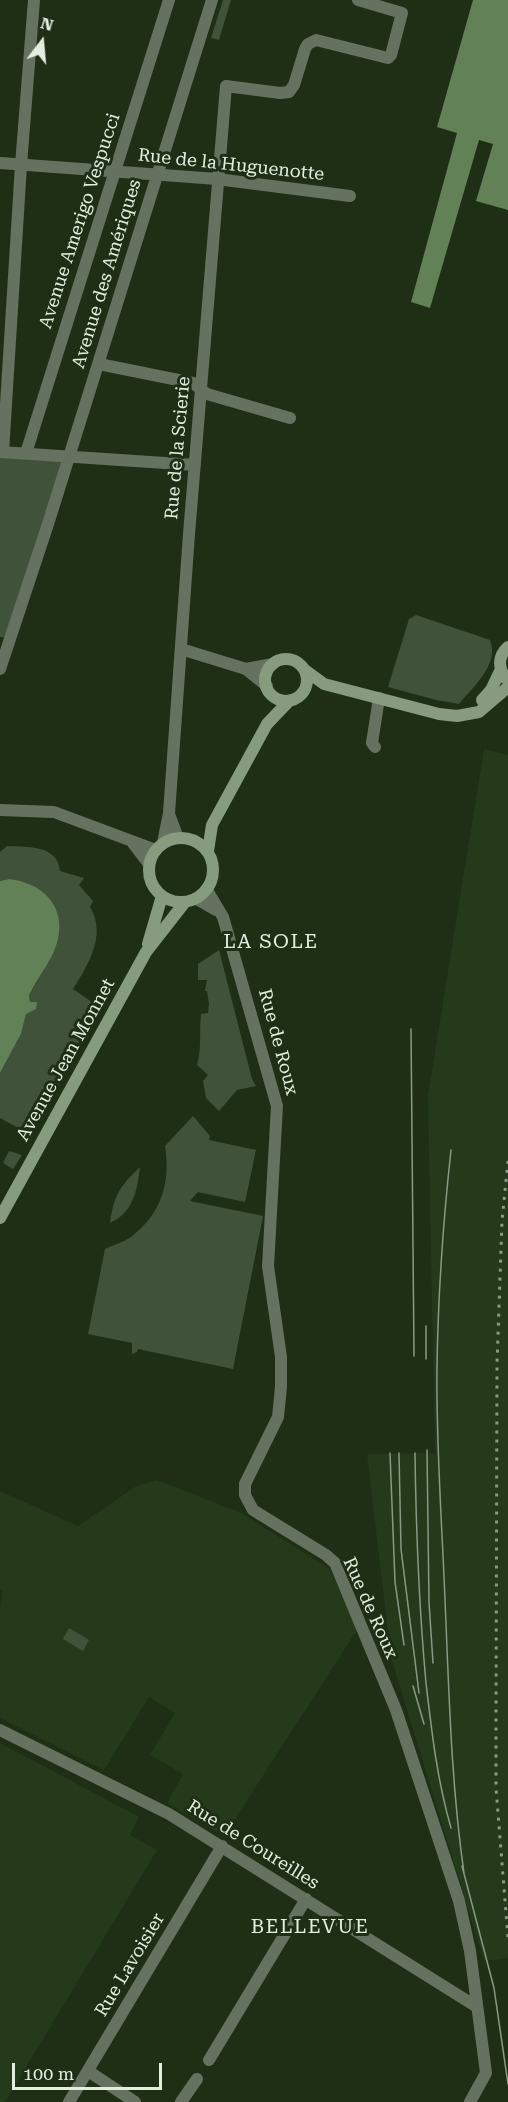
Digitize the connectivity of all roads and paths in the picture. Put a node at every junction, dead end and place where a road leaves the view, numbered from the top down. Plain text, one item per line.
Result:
1 (34, 0) edge
2 (169, 0) edge
3 (212, 0) edge
4 (358, 0) edge
5 (0, 163) edge
6 (21, 165) junction
7 (114, 172) junction
8 (157, 174) junction
9 (217, 178) junction
10 (350, 196) dead end
11 (5, 343) edge
12 (99, 364) junction
13 (201, 390) junction
14 (290, 418) dead end
15 (1, 452) edge
16 (26, 453) junction
17 (69, 456) junction
18 (195, 465) junction
19 (5, 638) edge
20 (508, 647) edge
21 (181, 649) junction
22 (273, 664) junction
23 (0, 669) edge
24 (246, 669) junction
25 (305, 669) junction
26 (504, 676) edge
27 (508, 687) edge
28 (340, 688) junction
29 (269, 690) junction
30 (295, 698) junction
31 (379, 698) junction
32 (462, 715) junction
33 (267, 724) junction
34 (375, 747) dead end
35 (0, 810) edge
36 (169, 813) junction
37 (212, 825) junction
38 (178, 838) junction
39 (193, 840) junction
40 (132, 842) junction
41 (159, 847) junction
42 (208, 851) junction
43 (149, 864) junction
44 (207, 890) junction
45 (162, 896) junction
46 (191, 901) junction
47 (224, 917) junction
48 (146, 952) junction
49 (0, 1218) edge
50 (0, 1730) edge
51 (222, 1846) junction
52 (306, 1899) junction
53 (477, 2007) junction
54 (209, 2060) dead end
55 (88, 2071) junction
56 (197, 2079) dead end
57 (69, 2102) edge
58 (135, 2102) edge
59 (181, 2102) edge
60 (470, 2102) edge

1 - 6 street
2 - 7 street, Avenue Amerigo Vespucci
3 - 8 street, Avenue des Amériques
4 - 9 street, Rue de la Scierie
5 - 6 street, Rue de la Huguenotte
6 - 7 street, Rue de la Huguenotte
6 - 11 street
7 - 8 street, Rue de la Huguenotte
7 - 16 street, Avenue Amerigo Vespucci
8 - 9 street, Rue de la Huguenotte
8 - 12 street, Avenue des Amériques
9 - 10 street, Rue de la Huguenotte
9 - 13 street, Rue de la Scierie
11 - 15 street
12 - 13 street
12 - 17 street, Avenue des Amériques
13 - 14 street
13 - 18 street, Rue de la Scierie
15 - 16 street
16 - 17 street
17 - 18 street
17 - 19 street, Avenue des Amériques
18 - 21 street, Rue de la Scierie
19 - 23 street, Avenue des Amériques
20 - 26 street
21 - 24 street
21 - 36 street, Rue de la Scierie
22 - 24 street
22 - 25 street
22 - 29 street
24 - 29 street
25 - 28 street
25 - 30 street
26 - 32 street
27 - 32 street
28 - 30 street
28 - 31 street
29 - 30 street
29 - 33 street
30 - 33 street
31 - 32 street
31 - 34 street
33 - 37 street
35 - 40 street
36 - 38 street, Rue de la Scierie
36 - 41 street, Rue de la Scierie
37 - 39 street
37 - 42 street
38 - 39 street
38 - 41 street
39 - 42 street
40 - 41 street
40 - 43 street
41 - 43 street
42 - 44 street
43 - 45 street
44 - 46 street, Avenue Jean Monnet
44 - 47 street, Rue de Roux
45 - 46 street
45 - 48 street, Avenue Jean Monnet
46 - 47 street
46 - 48 street, Avenue Jean Monnet
47 - 53 street, Rue de Roux
48 - 49 street, Avenue Jean Monnet
50 - 51 street, Rue de Coureilles
51 - 52 street, Rue de Coureilles
51 - 55 street, Rue Lavoisier
52 - 53 street, Rue de Coureilles
52 - 54 street
53 - 60 street, Rue de Roux
55 - 57 street, Rue Lavoisier
55 - 58 street
56 - 59 street

